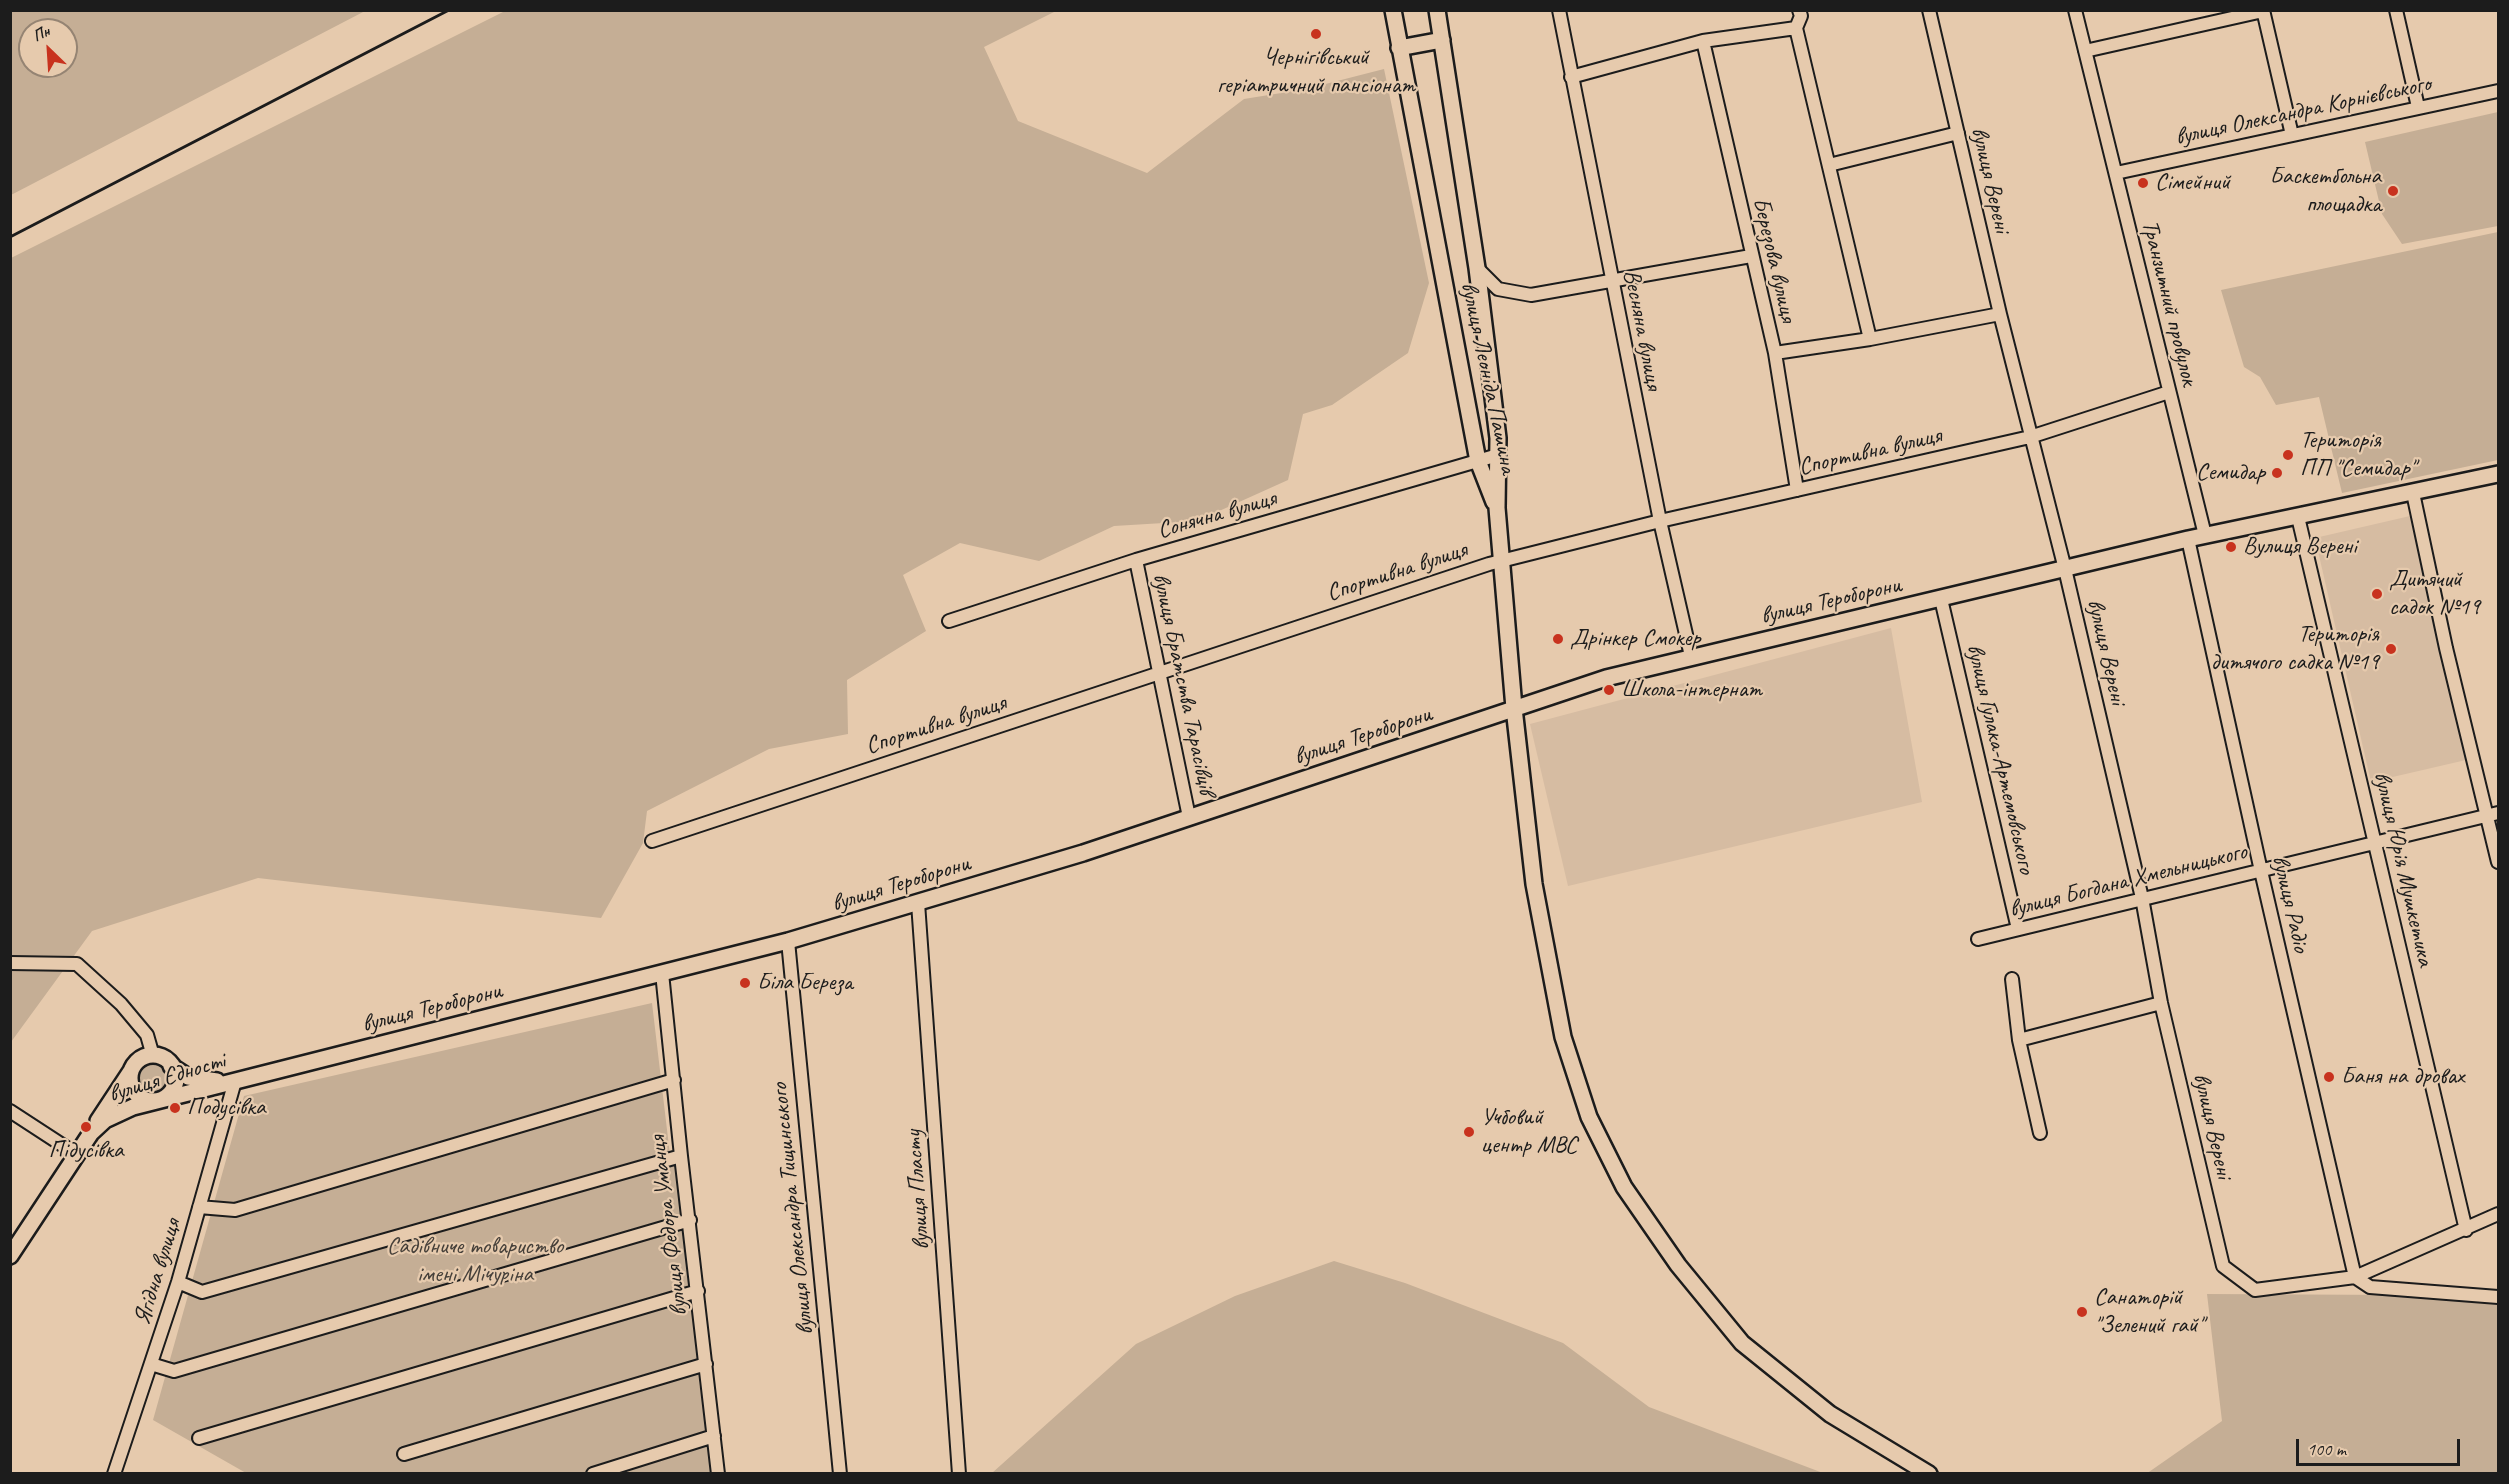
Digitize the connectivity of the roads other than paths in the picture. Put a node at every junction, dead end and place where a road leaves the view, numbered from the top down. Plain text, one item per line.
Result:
1 (1393, 10) edge
2 (1437, 10) edge
3 (1559, 10) edge
4 (1799, 10) edge
5 (1929, 10) edge
6 (2075, 10) edge
7 (2396, 10) edge
8 (2263, 11) edge
9 (1796, 28) junction
10 (1442, 40) junction
11 (1704, 41) junction
12 (1399, 48) junction
13 (2085, 51) junction
14 (1571, 77) junction
15 (2499, 91) edge
16 (2418, 107) junction
17 (1958, 133) junction
18 (2292, 135) junction
19 (1829, 165) junction
20 (2116, 173) junction
21 (1751, 256) junction
22 (1477, 268) junction
23 (1611, 282) junction
24 (2000, 314) junction
25 (1870, 339) junction
26 (1775, 353) junction
27 (2169, 392) junction
28 (2030, 437) junction
29 (1498, 455) junction
30 (1478, 461) junction
31 (2499, 474) edge
32 (1797, 490) junction
33 (2413, 493) junction
34 (1497, 508) junction
35 (2298, 517) junction
36 (1660, 521) junction
37 (2205, 535) junction
38 (2188, 539) junction
39 (1136, 560) junction
40 (1503, 560) junction
41 (2065, 569) junction
42 (1941, 598) junction
43 (949, 621) dead end
44 (1691, 656) junction
45 (1159, 674) junction
46 (1514, 708) junction
47 (2493, 814) edge
48 (1189, 817) junction
49 (652, 841) dead end
50 (2376, 844) junction
51 (2499, 862) edge
52 (2261, 870) junction
53 (2142, 898) junction
54 (918, 903) junction
55 (2018, 929) junction
56 (1978, 939) dead end
57 (788, 941) junction
58 (10, 963) edge
59 (662, 973) junction
60 (2012, 980) dead end
61 (2161, 1003) junction
62 (2019, 1040) junction
63 (153, 1056) junction
64 (171, 1066) junction
65 (131, 1071) junction
66 (251, 1077) joint
67 (674, 1080) junction
68 (235, 1081) junction
69 (156, 1101) junction
70 (10, 1111) edge
71 (91, 1133) junction
72 (2040, 1133) dead end
73 (76, 1154) junction
74 (681, 1156) junction
75 (199, 1207) junction
76 (2499, 1214) edge
77 (690, 1220) junction
78 (2466, 1230) junction
79 (10, 1256) edge
80 (2355, 1277) junction
81 (178, 1282) junction
82 (698, 1291) junction
83 (2499, 1297) edge
84 (151, 1364) junction
85 (706, 1364) junction
86 (714, 1436) junction
87 (199, 1438) dead end
88 (404, 1454) dead end
89 (114, 1473) edge
90 (593, 1473) edge
91 (718, 1473) edge
92 (840, 1473) edge
93 (959, 1473) edge
94 (1929, 1473) edge

1 - 12 main road, вулиця Леоніда Пашина
2 - 10 main road, вулиця Леоніда Пашина
3 - 14 street, Весняна вулиця
4 - 9 street
5 - 17 street, вулиця Верені
6 - 13 street, Транзитний провулок
7 - 16 street
8 - 13 street
8 - 18 street
9 - 11 street
9 - 19 street
10 - 12 main road
10 - 22 main road, вулиця Леоніда Пашина
11 - 14 street
11 - 21 street, Березова вулиця
12 - 30 main road, вулиця Леоніда Пашина
13 - 20 street, Транзитний провулок
14 - 23 street, Весняна вулиця
15 - 16 street, вулиця Олександра Корнієвського
16 - 18 street, вулиця Олександра Корнієвського
17 - 19 street
17 - 24 street, вулиця Верені
18 - 20 street, вулиця Олександра Корнієвського
19 - 25 street
20 - 27 street, Транзитний провулок
21 - 23 street
21 - 26 street, Березова вулиця
22 - 23 street
22 - 29 main road, вулиця Леоніда Пашина
23 - 36 street, Весняна вулиця
24 - 25 street
24 - 28 street, вулиця Верені
25 - 26 street
26 - 32 street, Березова вулиця
27 - 28 street, Спортивна вулиця
27 - 37 street, Транзитний провулок
28 - 32 street, Спортивна вулиця
28 - 41 street, вулиця Верені
29 - 30 street, Сонячна вулиця
29 - 34 main road, вулиця Леоніда Пашина
30 - 34 main road, вулиця Леоніда Пашина
30 - 39 street, Сонячна вулиця
31 - 33 main road, вулиця Тероборони
32 - 36 street, Спортивна вулиця
33 - 35 main road, вулиця Тероборони
33 - 47 street
34 - 40 main road
35 - 37 main road, вулиця Тероборони
35 - 50 street, вулиця Юрія Мушкетика
36 - 40 street, Спортивна вулиця
36 - 44 street, Весняна вулиця
37 - 38 main road, вулиця Тероборони
38 - 41 main road, вулиця Тероборони
38 - 52 street, вулиця Радіо
39 - 43 street, Сонячна вулиця
39 - 45 street, вулиця Братства Тарасівців
40 - 45 street, Спортивна вулиця
40 - 46 main road
41 - 42 main road, вулиця Тероборони
41 - 53 street, вулиця Верені
42 - 44 main road, вулиця Тероборони
42 - 55 street, вулиця Гулака-Артемовського
44 - 46 main road, вулиця Тероборони
45 - 48 street, вулиця Братства Тарасівців
45 - 49 street, Спортивна вулиця
46 - 48 main road, вулиця Тероборони
46 - 94 main road
47 - 50 street, вулиця Богдана Хмельницького
47 - 51 street
48 - 54 main road, вулиця Тероборони
50 - 52 street, вулиця Богдана Хмельницького
50 - 78 street, вулиця Юрія Мушкетика
52 - 53 street, вулиця Богдана Хмельницького
52 - 80 street, вулиця Радіо
53 - 55 street, вулиця Богдана Хмельницького
53 - 61 street, вулиця Верені
54 - 57 main road, вулиця Тероборони
54 - 93 street, вулиця Пласту
55 - 56 street, вулиця Богдана Хмельницького
57 - 59 main road, вулиця Тероборони
57 - 92 street, вулиця Олександра Тищинського
58 - 63 street, вулиця Єдності
59 - 66 main road, вулиця Тероборони
59 - 67 street, вулиця Федора Уманця
60 - 62 street
61 - 62 street
61 - 80 street, вулиця Верені
62 - 72 street
63 - 64 main road
63 - 65 main road
64 - 68 main road
64 - 69 main road
65 - 69 main road
65 - 71 main road
66 - 68 main road, вулиця Єдності
67 - 74 street, вулиця Федора Уманця
67 - 75 street
68 - 69 main road, вулиця Єдності
68 - 75 street, Ягідна вулиця
69 - 71 main road, вулиця Єдності
70 - 73 street
71 - 73 main road, вулиця Єдності
73 - 79 main road, вулиця Єдності
74 - 77 street, вулиця Федора Уманця
74 - 81 street
75 - 81 street, Ягідна вулиця
76 - 78 street
77 - 82 street, вулиця Федора Уманця
77 - 84 street
78 - 80 street
80 - 83 street
81 - 84 street, Ягідна вулиця
82 - 85 street, вулиця Федора Уманця
82 - 87 street
84 - 89 street, Ягідна вулиця
85 - 86 street, вулиця Федора Уманця
85 - 88 street
86 - 90 street
86 - 91 street, вулиця Федора Уманця

